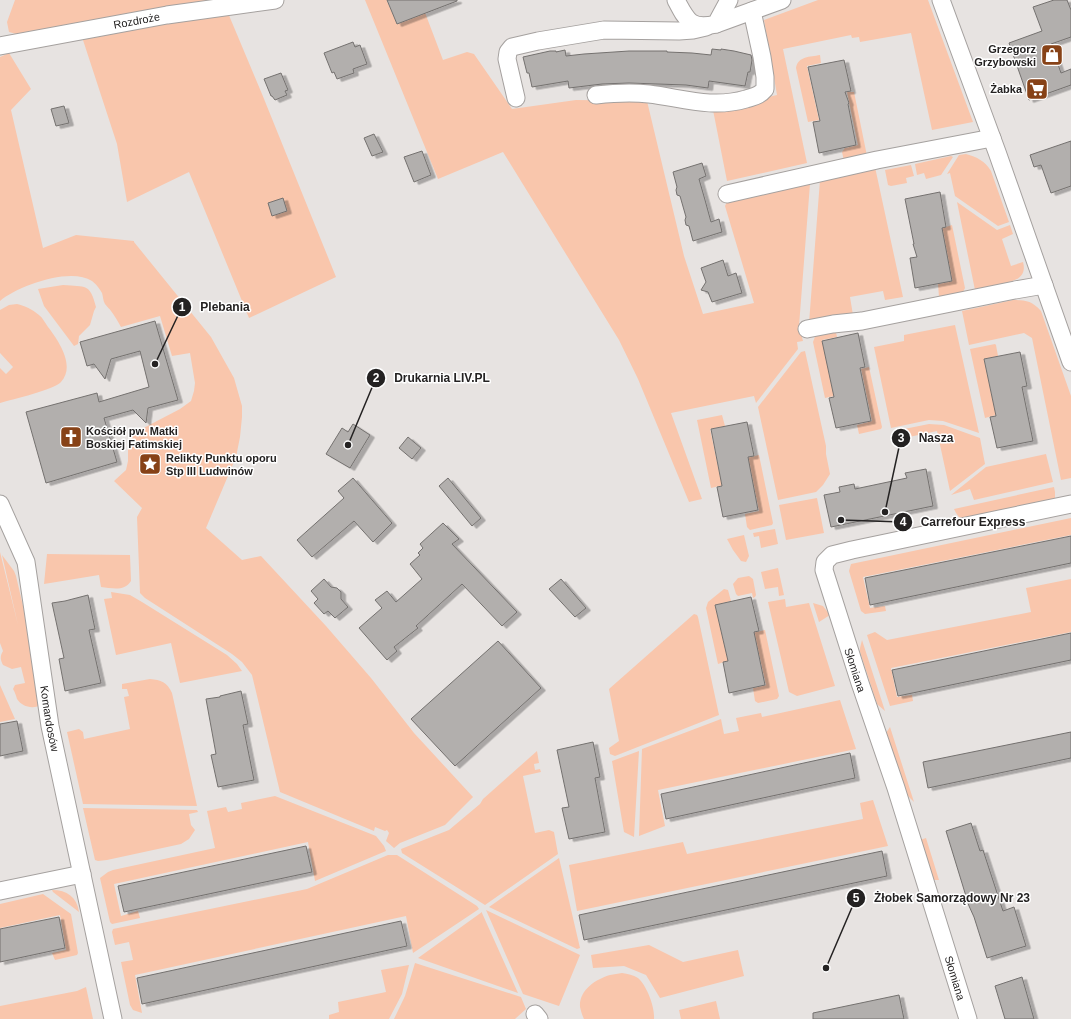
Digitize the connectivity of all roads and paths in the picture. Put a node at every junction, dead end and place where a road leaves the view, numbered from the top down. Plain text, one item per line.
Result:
1 (275, 0) edge
2 (676, 0) edge
3 (728, 0) edge
4 (782, 0) edge
5 (941, 0) edge
6 (752, 11) junction
7 (711, 25) junction
8 (0, 46) edge
9 (596, 95) dead end
10 (516, 98) dead end
11 (992, 138) junction
12 (727, 194) dead end
13 (1044, 286) junction
14 (807, 329) dead end
15 (1071, 362) edge
16 (0, 504) edge
17 (1071, 504) edge
18 (82, 874) junction
19 (0, 891) edge
20 (113, 1019) edge
21 (968, 1019) edge

1 - 8 street, Rozdroże
2 - 7 street
3 - 7 street
4 - 6 street
5 - 11 street
6 - 7 street
6 - 9 street
7 - 10 street
11 - 12 street
11 - 13 street
13 - 14 street
13 - 15 street
16 - 18 street, Komandosów
17 - 21 street, Słomiana
18 - 19 street
18 - 20 street, Komandosów

